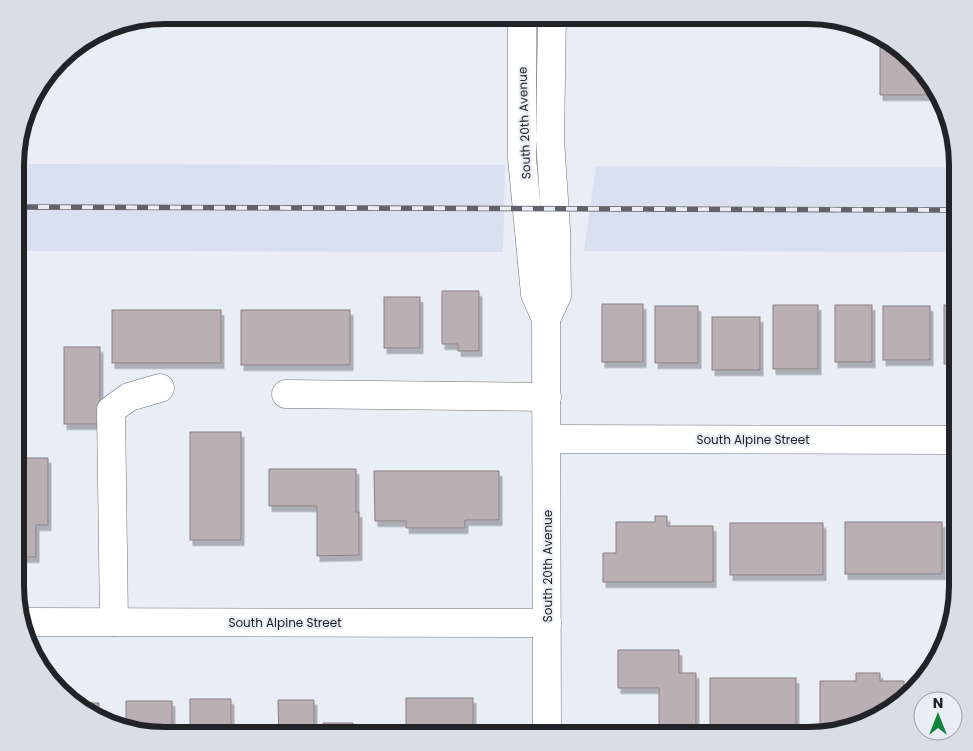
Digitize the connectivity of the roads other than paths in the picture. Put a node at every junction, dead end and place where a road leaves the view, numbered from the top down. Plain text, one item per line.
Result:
1 (522, 24) edge
2 (552, 24) edge
3 (546, 319) junction
4 (160, 388) dead end
5 (286, 394) dead end
6 (547, 397) junction
7 (548, 439) junction
8 (949, 440) edge
9 (29, 622) edge
10 (114, 622) junction
11 (547, 623) junction
12 (547, 727) edge

1 - 3 street, South 20th Avenue
2 - 3 street, South 20th Avenue
3 - 6 street, South 20th Avenue
4 - 10 street
5 - 6 street
6 - 7 street, South 20th Avenue
7 - 8 street, South Alpine Street
7 - 11 street, South 20th Avenue
9 - 10 street, South Alpine Street
10 - 11 street, South Alpine Street
11 - 12 street, South 20th Avenue

